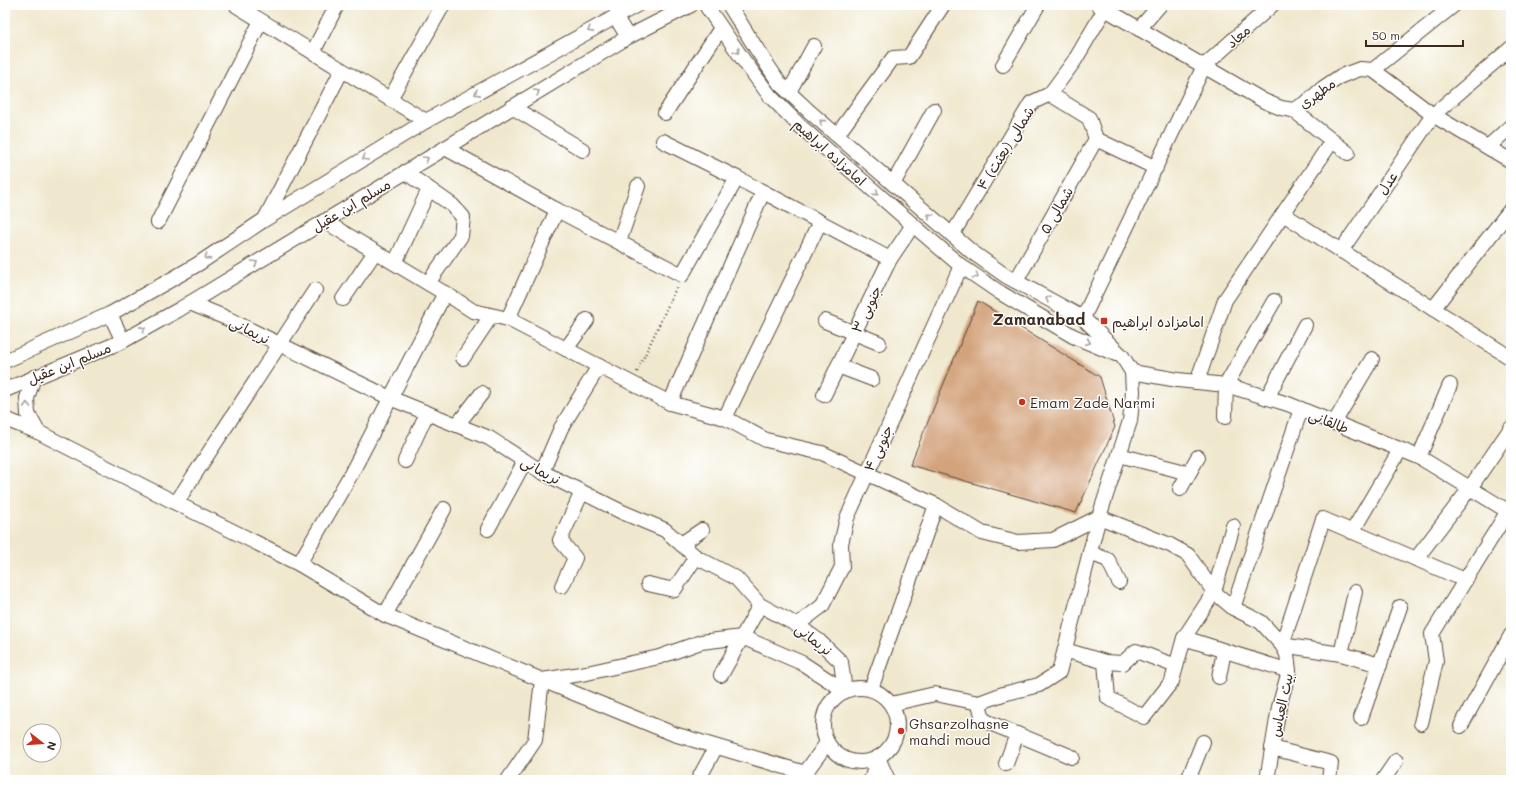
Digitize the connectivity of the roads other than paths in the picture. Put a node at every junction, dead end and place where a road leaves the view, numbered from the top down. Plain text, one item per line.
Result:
1 (337, 5) edge
2 (442, 5) edge
3 (637, 5) edge
4 (692, 5) edge
5 (729, 5) edge
6 (943, 5) edge
7 (1038, 5) edge
8 (1160, 5) edge
9 (1272, 5) edge
10 (1454, 5) edge
11 (237, 6) dead end
12 (709, 6) edge
13 (1101, 7) edge
14 (615, 16) junction
15 (261, 21) junction
16 (722, 28) junction
17 (1139, 29) junction
18 (628, 37) junction
19 (814, 46) dead end
20 (1511, 48) edge
21 (313, 52) junction
22 (1003, 65) dead end
23 (1204, 66) junction
24 (342, 70) junction
25 (1373, 70) junction
26 (789, 92) junction
27 (1050, 94) junction
28 (390, 99) junction
29 (512, 107) junction
30 (934, 110) dead end
31 (1293, 110) junction
32 (665, 113) dead end
33 (1433, 115) junction
34 (426, 121) junction
35 (1511, 126) edge
36 (837, 135) junction
37 (1096, 139) junction
38 (663, 141) dead end
39 (1332, 141) junction
40 (1488, 147) junction
41 (445, 148) junction
42 (583, 150) dead end
43 (1348, 153) dead end
44 (1511, 161) edge
45 (1156, 168) junction
46 (405, 172) junction
47 (737, 178) junction
48 (894, 184) junction
49 (638, 186) dead end
50 (429, 189) junction
51 (763, 192) junction
52 (1511, 209) edge
53 (557, 210) junction
54 (1283, 214) junction
55 (264, 220) junction
56 (324, 221) junction
57 (158, 222) dead end
58 (820, 222) junction
59 (913, 226) junction
60 (952, 235) junction
61 (618, 242) junction
62 (1341, 250) junction
63 (375, 252) junction
64 (890, 259) junction
65 (395, 263) junction
66 (961, 266) junction
67 (1016, 281) junction
68 (428, 283) junction
69 (315, 290) dead end
70 (445, 293) junction
71 (343, 299) dead end
72 (1274, 301) dead end
73 (190, 303) junction
74 (1433, 309) junction
75 (110, 314) junction
76 (491, 316) junction
77 (1083, 318) junction
78 (508, 319) junction
79 (587, 320) dead end
80 (825, 321) dead end
81 (1305, 325) dead end
82 (854, 333) junction
83 (123, 340) junction
84 (879, 343) dead end
85 (280, 344) junction
86 (566, 349) junction
87 (1122, 356) junction
88 (463, 358) dead end
89 (1511, 358) edge
90 (1372, 359) dead end
91 (5, 361) edge
92 (599, 366) junction
93 (838, 366) junction
94 (1132, 372) junction
95 (34, 377) junction
96 (872, 379) dead end
97 (1197, 382) junction
98 (1226, 385) junction
99 (1450, 386) dead end
100 (5, 390) edge
101 (482, 393) dead end
102 (824, 395) dead end
103 (390, 398) junction
104 (1267, 398) junction
105 (670, 402) junction
106 (1301, 409) junction
107 (427, 413) junction
108 (1225, 417) dead end
109 (5, 418) edge
110 (725, 418) junction
111 (1334, 423) junction
112 (457, 426) junction
113 (1511, 428) edge
114 (38, 432) junction
115 (1400, 450) junction
116 (1119, 455) junction
117 (1198, 457) dead end
118 (1419, 457) junction
119 (405, 460) dead end
120 (525, 461) junction
121 (542, 472) junction
122 (866, 473) junction
123 (1189, 473) junction
124 (1470, 488) junction
125 (1180, 489) dead end
126 (582, 492) junction
127 (176, 503) junction
128 (936, 505) junction
129 (444, 509) dead end
130 (1509, 512) edge
131 (1099, 517) junction
132 (1233, 526) dead end
133 (488, 529) dead end
134 (702, 530) dead end
135 (1352, 532) junction
136 (681, 544) junction
137 (1090, 553) junction
138 (696, 557) junction
139 (1416, 559) junction
140 (299, 564) junction
141 (1465, 580) junction
142 (1119, 582) dead end
143 (648, 584) dead end
144 (562, 586) dead end
145 (1214, 592) junction
146 (1355, 592) dead end
147 (760, 605) junction
148 (1400, 607) dead end
149 (1233, 608) junction
150 (385, 615) junction
151 (797, 624) junction
152 (1511, 635) edge
153 (742, 637) junction
154 (1184, 638) junction
155 (1282, 645) junction
156 (1065, 650) junction
157 (1224, 651) junction
158 (1341, 654) junction
159 (1105, 662) junction
160 (1380, 665) junction
161 (1176, 666) junction
162 (1289, 671) junction
163 (721, 675) dead end
164 (1219, 677) dead end
165 (542, 680) junction
166 (871, 689) junction
167 (845, 691) junction
168 (979, 703) junction
169 (891, 704) junction
170 (1361, 718) dead end
171 (1420, 723) dead end
172 (1461, 726) dead end
173 (1017, 734) junction
174 (1203, 742) dead end
175 (827, 743) junction
176 (716, 747) junction
177 (1272, 748) junction
178 (1072, 757) dead end
179 (878, 758) junction
180 (1396, 761) dead end
181 (1006, 764) dead end
182 (802, 777) edge
183 (508, 780) edge
184 (698, 780) edge
185 (871, 780) edge
186 (888, 780) edge
187 (1188, 780) edge
188 (1267, 780) edge
189 (1329, 780) edge
190 (1383, 780) edge

1 - 21 street
2 - 28 street
3 - 14 street, مسلم ابن عقیل
4 - 12 street
4 - 18 street, مسلم ابن عقیل
5 - 26 street, امامزاده ابراهیم
6 - 36 street
7 - 22 street
8 - 17 street
9 - 23 street, معاد
10 - 25 street
11 - 15 street
12 - 16 street, امامزاده ابراهیم
13 - 17 street, مطهری
13 - 27 street, ۴ شمالی (بعثت)
14 - 18 street
14 -> 34 street, مسلم ابن عقیل
15 - 21 street
15 - 57 street
16 - 32 street
16 -> 59 street, امامزاده ابراهیم
17 - 23 street, مطهری
29 -> 18 street, مسلم ابن عقیل
19 - 26 street
20 - 33 street, عدل
21 - 24 street
23 - 31 street, مطهری
23 - 45 street
24 - 28 street
24 - 55 street
25 - 31 street, مطهری
25 - 33 street
36 -> 26 street, امامزاده ابراهیم
27 - 37 street
27 - 60 street, ۴ شمالی (بعثت)
28 - 34 street
29 - 41 street, مسلم ابن عقیل
29 - 42 street
30 - 48 street
31 - 39 street
33 - 40 street
33 - 62 street, عدل
34 -> 55 street, مسلم ابن عقیل
35 - 40 street
36 - 48 street, امامزاده ابراهیم
37 - 45 street
37 - 67 street, ۵ شمالی
38 - 47 street
39 - 43 street
39 - 54 street
40 - 44 street
46 -> 41 street, مسلم ابن عقیل
41 - 53 street
45 - 77 street
46 - 50 street
46 - 56 street, مسلم ابن عقیل
47 - 51 street
47 - 61 street
60 -> 48 street, امامزاده ابراهیم
49 - 61 street
50 - 65 street
50 - 68 street
51 - 58 street
51 - 105 street
52 - 74 street
53 - 61 street
53 - 78 street
54 - 62 street
54 - 97 street
55 -> 75 street, مسلم ابن عقیل
56 - 63 street
73 -> 56 street, مسلم ابن عقیل
58 - 64 street
58 - 110 street
59 - 64 street, ۳ جنوبی
59 - 66 street, امامزاده ابراهیم
60 - 67 street, امامزاده ابراهیم
62 - 74 street
63 - 65 street
63 - 71 street
64 - 82 street, ۳ جنوبی
65 - 68 street
66 -> 87 street, امامزاده ابراهیم
66 - 122 street, ۴ جنوبی
77 -> 67 street, امامزاده ابراهیم
68 - 70 street
69 - 85 street
70 - 76 street
70 - 103 street
72 - 98 street
83 -> 73 street, مسلم ابن عقیل
73 - 85 street, نریمانی
74 - 89 street
75 - 83 street
75 - 91 street, مسلم ابن عقیل
76 - 78 street
76 - 88 street
77 - 87 street, امامزاده ابراهیم
78 - 86 street
79 - 86 street
80 - 82 street
81 - 104 street
82 - 84 street
82 - 93 street, ۳ جنوبی
83 - 95 street, مسلم ابن عقیل
85 - 103 street, نریمانی
85 - 127 street
86 - 92 street
87 - 94 street, امامزاده ابراهیم
90 - 111 street
92 - 105 street
92 - 121 street
93 - 96 street
93 - 102 street, ۳ جنوبی
94 - 97 street, طالقانی
94 - 116 street, امامزاده ابراهیم
95 - 100 street, مسلم ابن عقیل
114 -> 95 street
97 - 98 street, طالقانی
98 - 104 street, طالقانی
98 - 108 street
99 - 118 street
101 - 112 street
103 - 107 street, نریمانی
103 - 140 street
104 - 106 street, طالقانی
105 - 110 street
106 - 111 street, طالقانی
106 - 149 street
107 - 112 street, نریمانی
107 - 119 street
109 - 114 street
110 - 122 street
111 - 115 street, طالقانی
112 - 120 street, نریمانی
113 - 124 street
114 - 127 street
115 - 118 street, طالقانی
115 - 135 street
116 - 123 street
116 - 131 street, امامزاده ابراهیم
117 - 123 street
118 - 124 street, طالقانی
120 - 121 street, نریمانی
120 - 133 street
121 - 126 street, نریمانی
122 - 128 street
122 - 151 street, ۴ جنوبی
123 - 125 street
124 - 130 street, طالقانی
124 - 139 street
126 - 136 street, نریمانی
126 - 144 street
127 - 140 street
128 - 131 street
128 - 166 street
129 - 150 street
130 - 141 street
131 - 137 street, امامزاده ابراهیم
131 - 145 street, بیت العباس
132 - 145 street
134 - 136 street
135 - 139 street
135 - 155 street
136 - 138 street, نریمانی
137 - 142 street
137 - 156 street, امامزاده ابراهیم
138 - 143 street
138 - 147 street, نریمانی
139 - 141 street
140 - 150 street
141 - 171 street
145 - 149 street, بیت العباس
145 - 154 street
146 - 158 street
147 - 151 street, نریمانی
147 - 153 street
148 - 160 street
149 - 155 street, بیت العباس
150 - 165 street
151 - 167 street, نریمانی
152 - 172 street
153 - 163 street
153 - 165 street
153 - 167 street
154 - 157 street
154 - 161 street
155 - 158 street
155 - 162 street, بیت العباس
156 - 159 street
156 - 168 street, امامزاده ابراهیم
157 - 162 street
157 - 164 street
158 - 160 street
159 - 161 street
159 - 161 street
160 - 170 street
162 - 177 street, بیت العباس
165 - 176 street
165 - 183 street
166 - 167 street
166 - 169 street
167 - 175 street
168 - 169 street
168 - 173 street
169 - 179 street
173 - 178 street
173 - 181 street
174 - 187 street
175 - 179 street
175 - 182 street
176 - 182 street
176 - 184 street
177 - 188 street, بیت العباس
177 - 189 street
179 - 185 street
179 - 186 street
180 - 190 street

